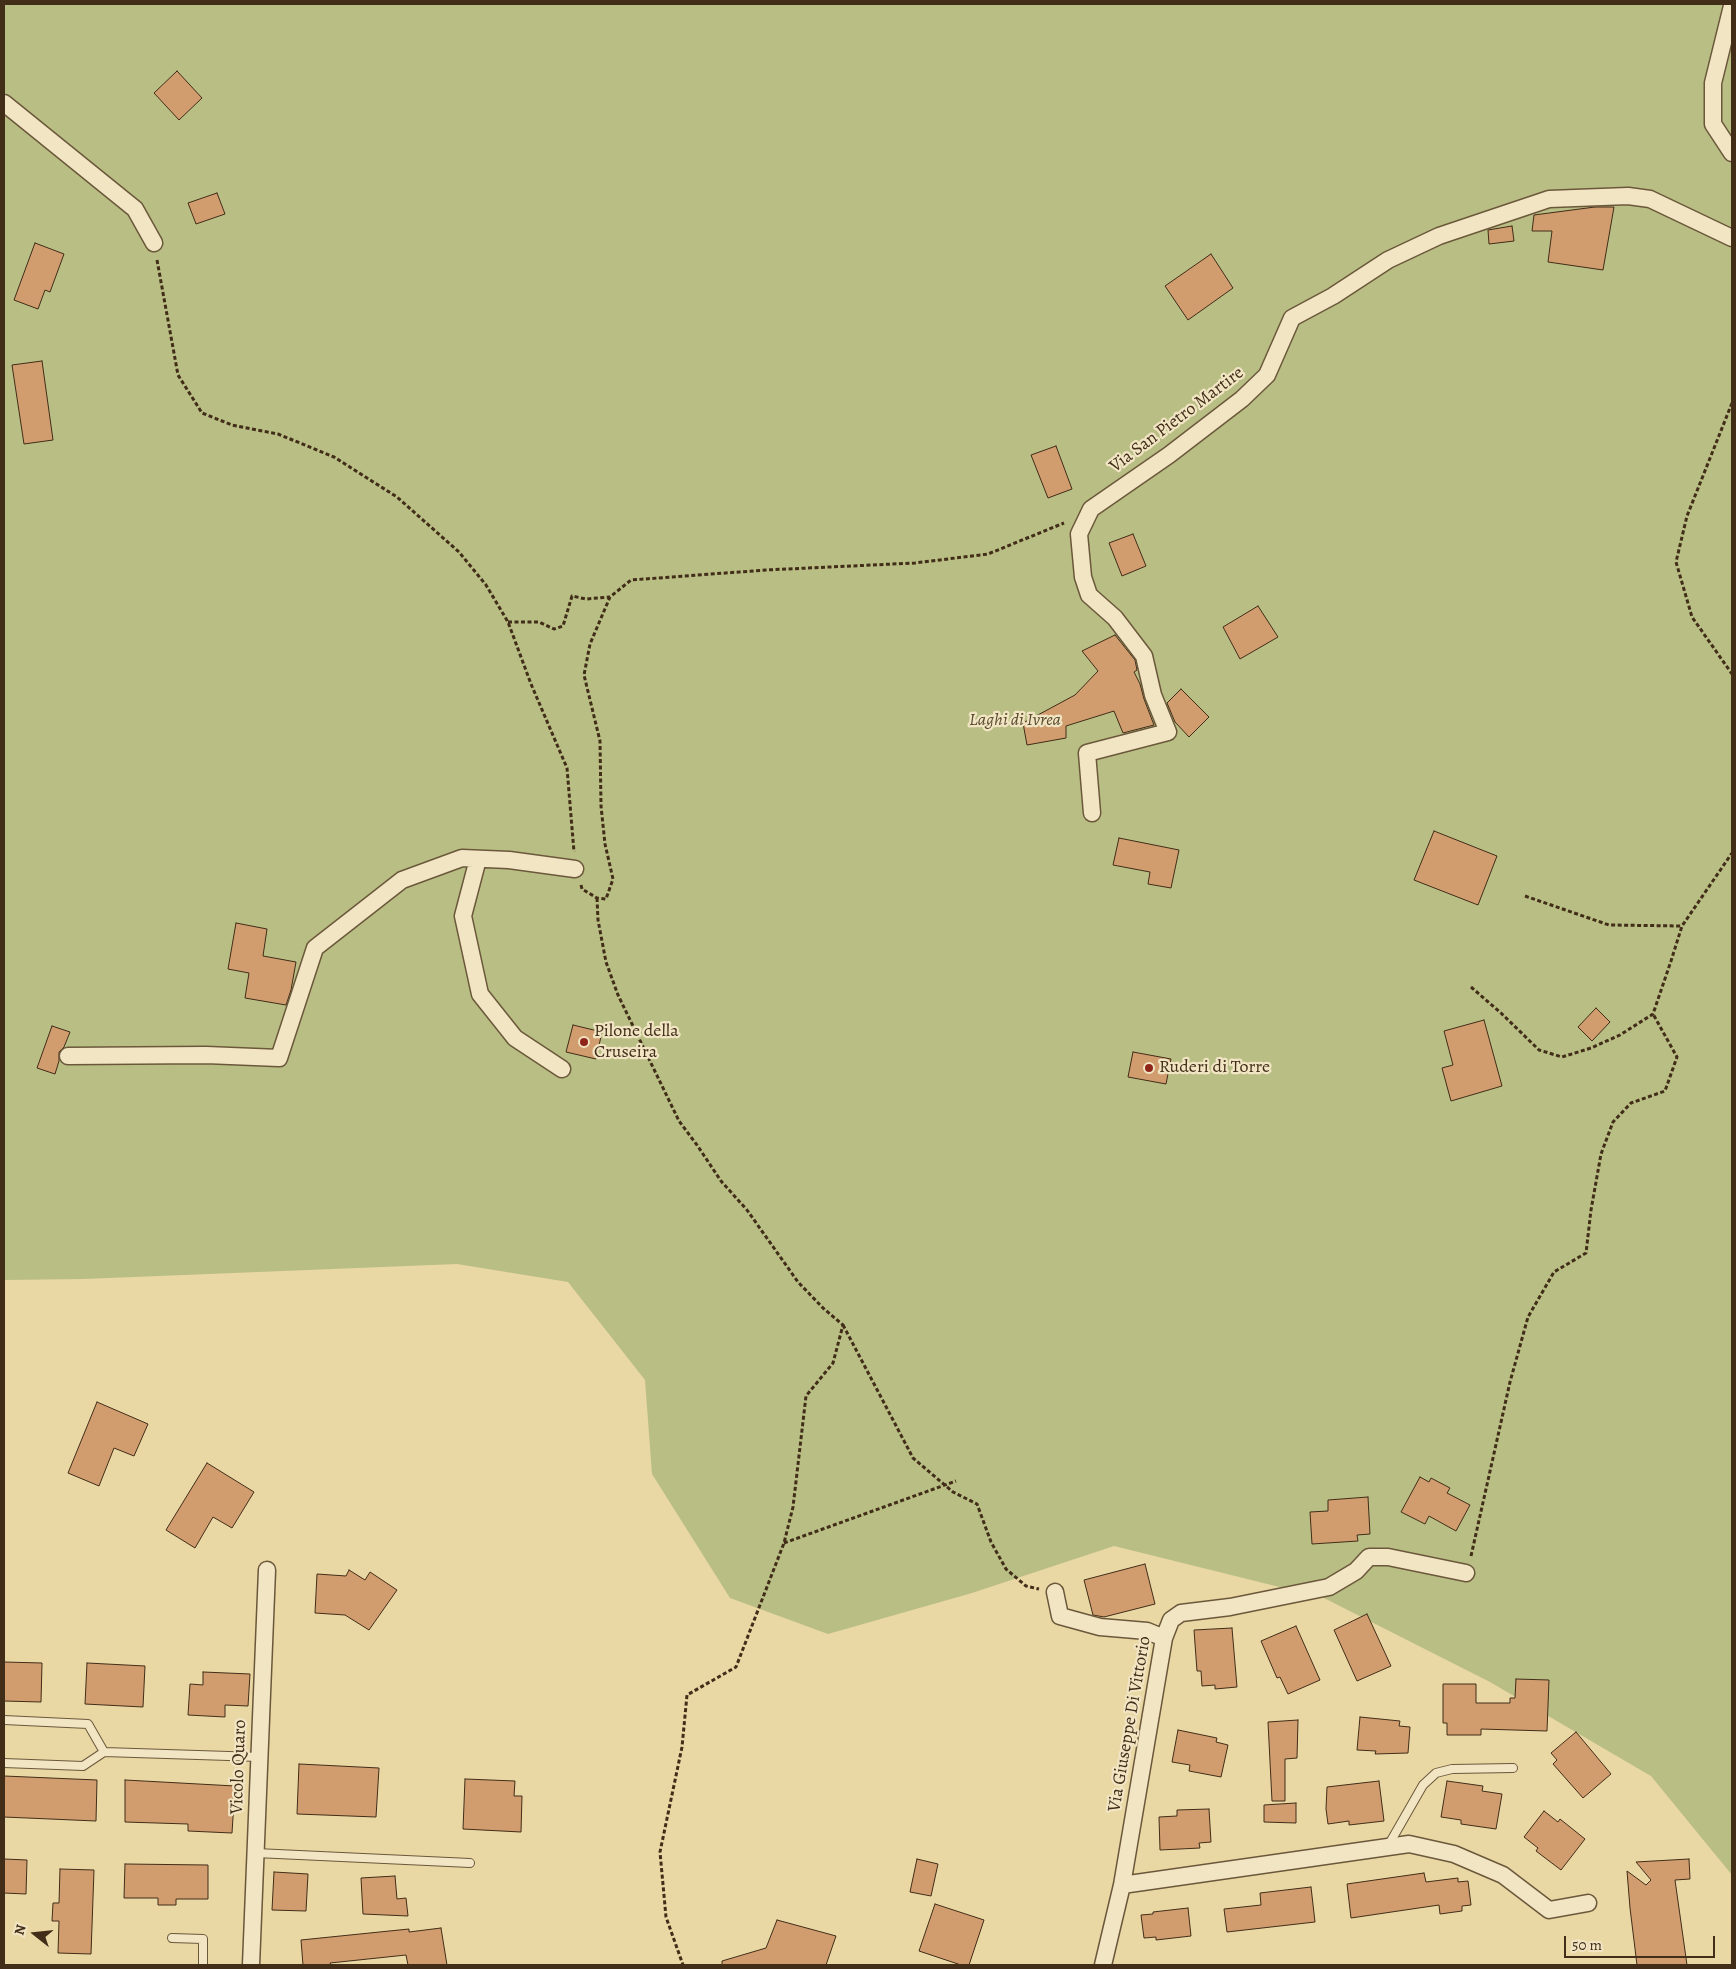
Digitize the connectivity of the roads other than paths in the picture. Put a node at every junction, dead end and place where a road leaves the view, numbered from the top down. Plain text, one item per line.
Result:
1 (1732, 6) edge
2 (4, 103) edge
3 (1732, 153) edge
4 (1732, 238) edge
5 (154, 243) road end
6 (1092, 813) dead end
7 (478, 859) junction
8 (575, 869) road end
9 (68, 1056) dead end
10 (562, 1069) dead end
11 (267, 1570) dead end
12 (1466, 1573) road end
13 (1055, 1592) road end
14 (1164, 1638) junction
15 (4, 1720) edge
16 (104, 1752) junction
17 (260, 1757) junction
18 (4, 1763) edge
19 (1513, 1768) dead end
20 (1387, 1847) junction
21 (256, 1853) junction
22 (470, 1863) dead end
23 (1122, 1885) junction
24 (1588, 1903) dead end
25 (172, 1938) dead end
26 (203, 1965) edge
27 (251, 1965) edge
28 (1103, 1965) edge

1 - 3 street
2 - 5 street
4 - 6 street, Via San Pietro Martire
7 - 8 street
7 - 9 street
7 - 10 street
11 - 17 street, Vicolo Quaro
12 - 14 street, Via Giuseppe Di Vittorio
13 - 14 street
14 - 23 street, Via Giuseppe Di Vittorio
15 - 16 lane
16 - 17 lane
16 - 18 lane
17 - 21 street, Vicolo Quaro
19 - 20 lane
20 - 23 street
20 - 24 street
21 - 22 lane
21 - 27 street, Vicolo Quaro
23 - 28 street, Via Giuseppe Di Vittorio
25 - 26 lane

